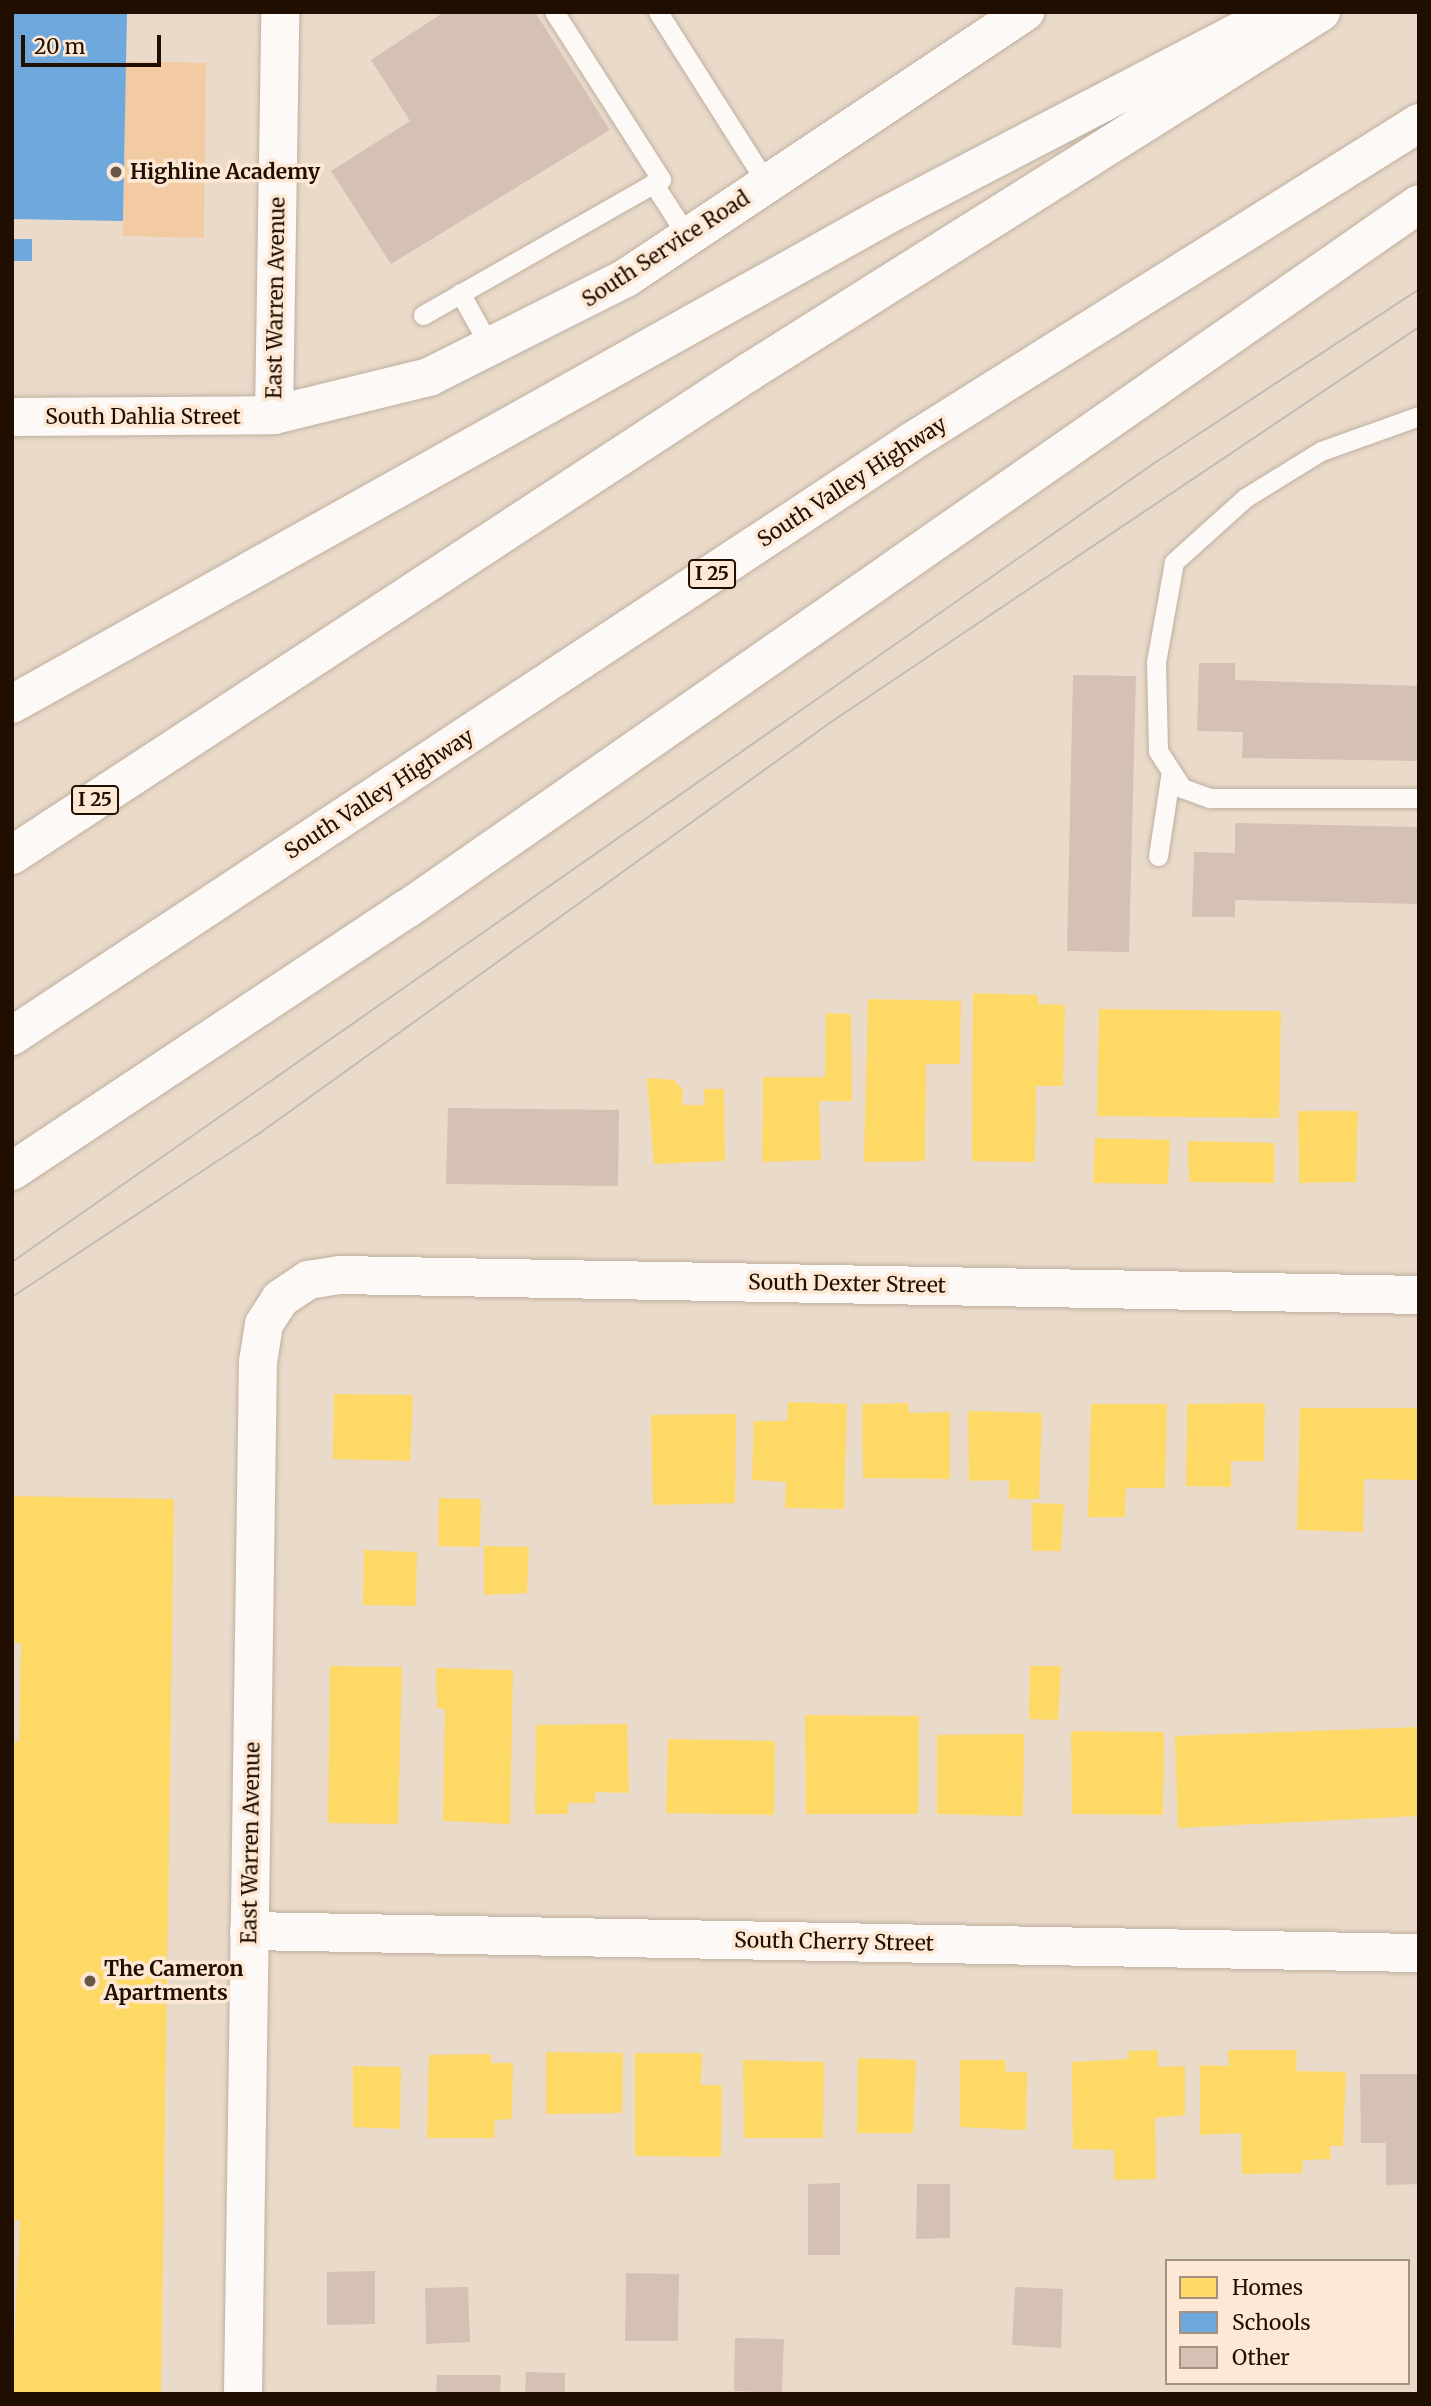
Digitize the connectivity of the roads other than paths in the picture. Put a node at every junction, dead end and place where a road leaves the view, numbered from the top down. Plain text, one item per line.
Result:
1 (281, 12) edge
2 (554, 12) edge
3 (658, 12) edge
4 (1277, 12) edge
5 (1321, 12) edge
6 (1009, 17) edge
7 (1419, 123) edge
8 (653, 183) junction
9 (767, 184) junction
10 (1419, 204) edge
11 (688, 237) junction
12 (460, 293) junction
13 (422, 315) dead end
14 (492, 351) junction
15 (274, 415) junction
16 (1419, 416) edge
17 (12, 417) edge
18 (12, 704) edge
19 (1171, 771) junction
20 (1419, 798) edge
21 (12, 855) edge
22 (1158, 856) dead end
23 (12, 1036) edge
24 (12, 1171) edge
25 (1419, 1295) edge
26 (281, 1299) joint
27 (249, 1931) junction
28 (1419, 1953) edge
29 (243, 2394) edge

1 - 15 main road, East Warren Avenue
2 - 8 lane
3 - 9 lane
4 - 18 main road
5 - 21 main road, I 25
6 - 9 main road, South Service Road
7 - 23 main road, South Valley Highway / I 25
8 - 11 lane
8 - 12 lane
9 - 11 main road, South Service Road
10 - 24 main road
11 - 14 main road, South Service Road
12 - 13 lane
12 - 14 lane
14 - 15 main road, South Service Road
15 - 17 main road, South Dahlia Street
16 - 19 lane
19 - 20 lane
19 - 22 lane
25 - 26 main road, South Dexter Street
26 - 27 main road, East Warren Avenue
27 - 28 main road, South Cherry Street
27 - 29 main road, East Warren Avenue

